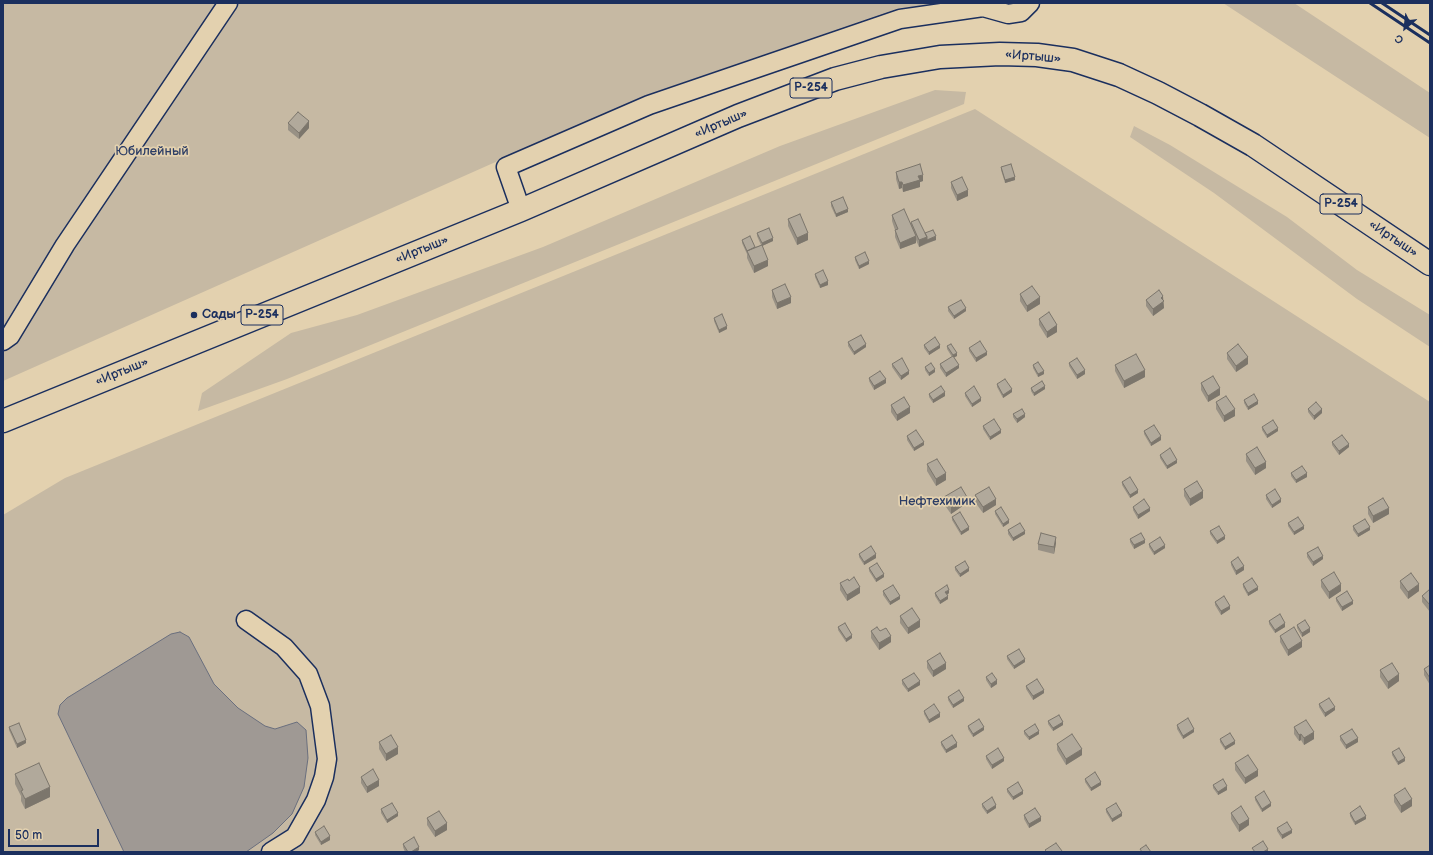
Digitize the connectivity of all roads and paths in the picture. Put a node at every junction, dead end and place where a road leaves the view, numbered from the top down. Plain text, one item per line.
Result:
1 (228, 3) edge
2 (1030, 3) edge
3 (521, 210) junction
4 (1430, 264) edge
5 (3, 341) edge
6 (3, 421) edge
7 (246, 620) dead end
8 (271, 852) edge

1 - 5 street
2 - 3 street
3 - 4 main road, «Иртыш» / Р-254
3 - 6 main road, «Иртыш» / Р-254
7 - 8 street

